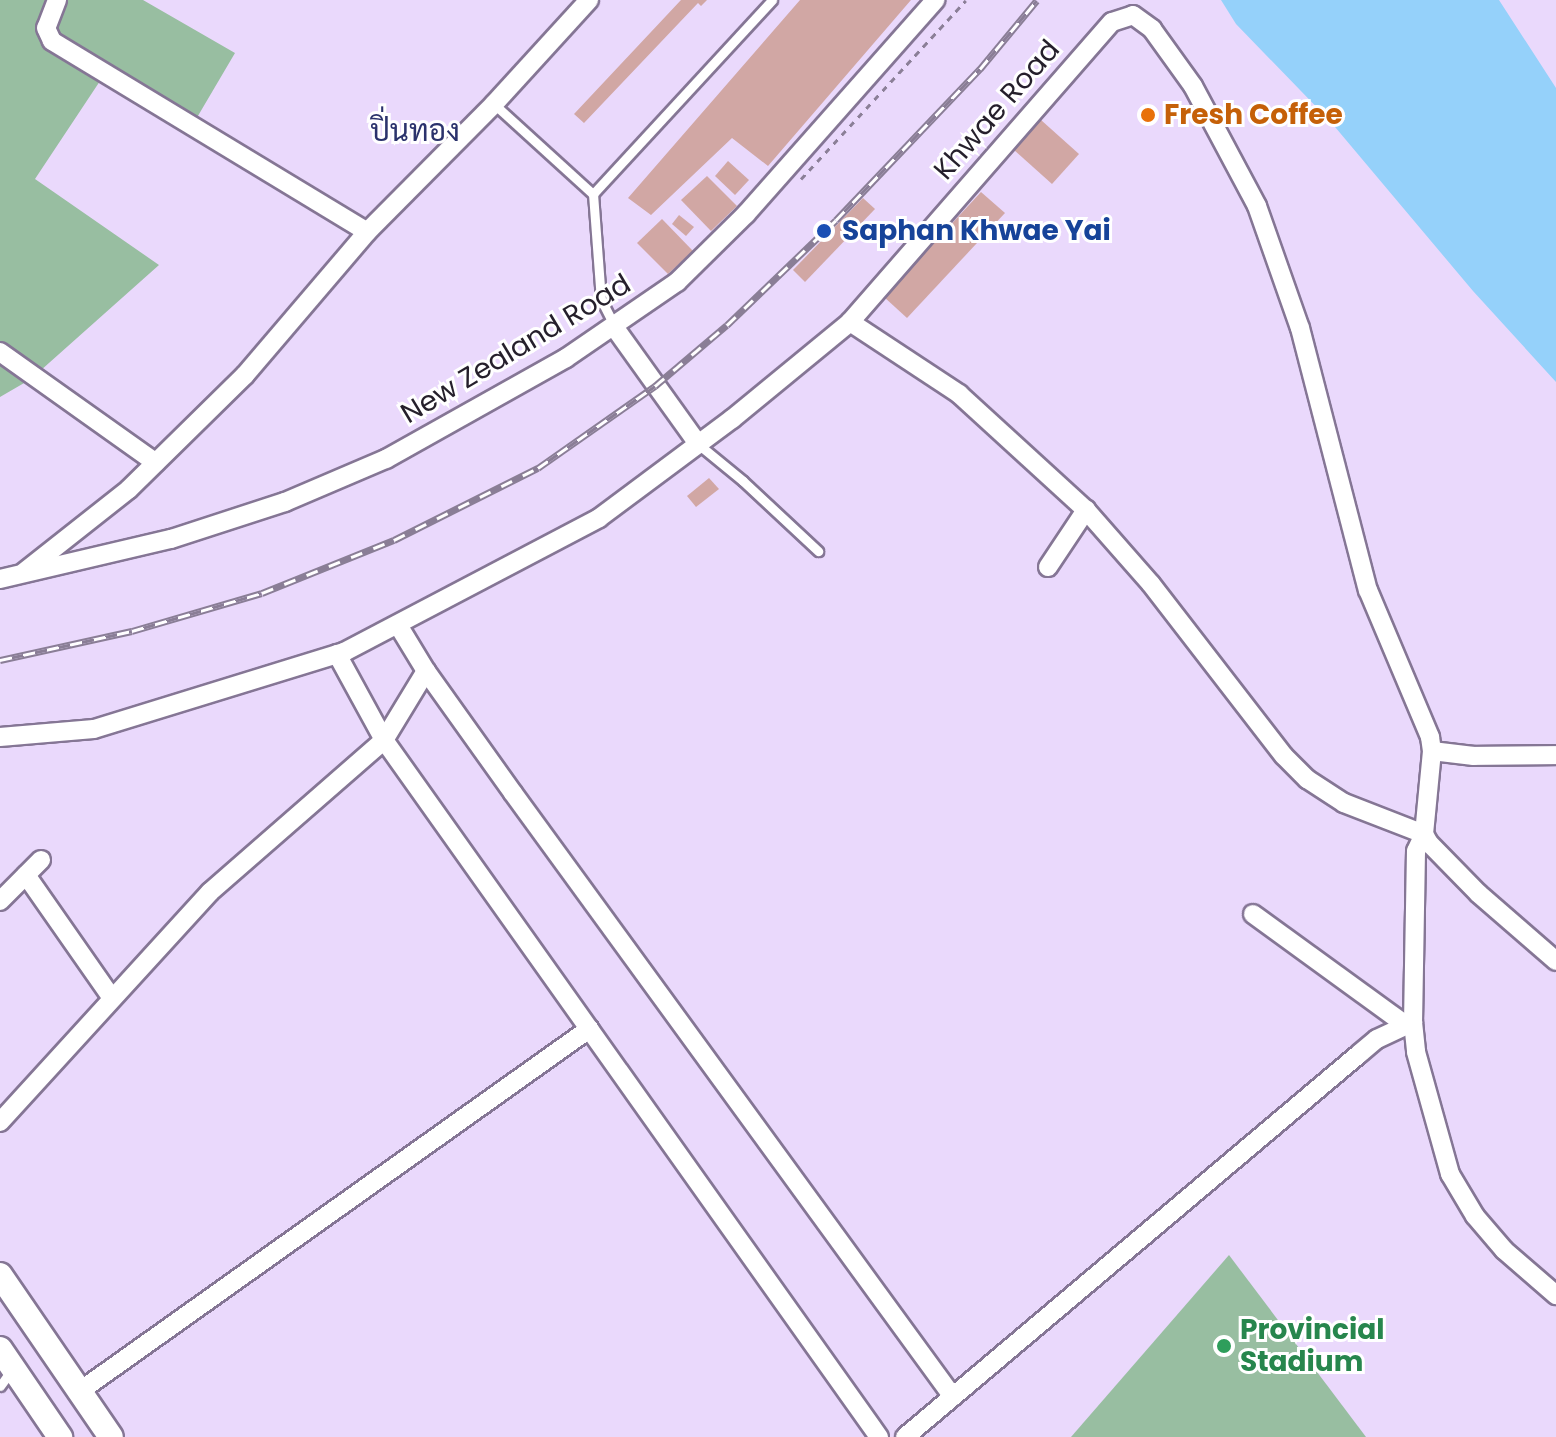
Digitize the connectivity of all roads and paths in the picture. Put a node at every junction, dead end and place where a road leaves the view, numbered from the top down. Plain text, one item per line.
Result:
1 (57, 0) edge
2 (589, 0) edge
3 (772, 0) edge
4 (935, 0) edge
5 (494, 104) junction
6 (593, 194) junction
7 (367, 232) junction
8 (850, 322) junction
9 (615, 328) junction
10 (0, 352) edge
11 (698, 444) junction
12 (156, 463) junction
13 (1086, 510) junction
14 (818, 551) dead end
15 (1048, 567) dead end
16 (9, 578) edge
17 (398, 625) junction
18 (337, 654) junction
19 (426, 671) junction
20 (0, 737) edge
21 (384, 740) junction
22 (1432, 751) junction
23 (1556, 755) edge
24 (1424, 834) junction
25 (41, 860) dead end
26 (26, 875) junction
27 (0, 901) edge
28 (1253, 914) dead end
29 (1556, 961) edge
30 (111, 997) junction
31 (1410, 1023) junction
32 (589, 1029) junction
33 (0, 1122) edge
34 (0, 1275) edge
35 (1556, 1295) edge
36 (4, 1368) edge
37 (80, 1391) junction
38 (953, 1397) junction
39 (60, 1437) edge
40 (111, 1437) edge
41 (879, 1437) edge
42 (905, 1437) edge

1 - 7 street
2 - 5 street, New Zealand Road
3 - 6 lane
4 - 9 street, New Zealand Road
5 - 6 lane
5 - 7 street, New Zealand Road
6 - 9 lane
7 - 12 street, New Zealand Road
8 - 11 street
8 - 13 street
8 - 22 street
9 - 11 street
9 - 16 street, New Zealand Road
10 - 12 street
11 - 14 lane
11 - 17 street
12 - 16 street, New Zealand Road
13 - 15 street
13 - 24 street
17 - 18 street
17 - 19 street
18 - 20 street
18 - 21 street
19 - 21 street
19 - 38 street
21 - 30 street
21 - 32 street
22 - 23 street
22 - 24 street
24 - 29 street
24 - 31 street
25 - 26 street
26 - 27 street
26 - 30 street
28 - 31 street
30 - 33 street
31 - 35 street
31 - 38 street
32 - 37 street
32 - 41 street
34 - 37 main road
36 - 39 main road
37 - 40 main road
38 - 42 street

